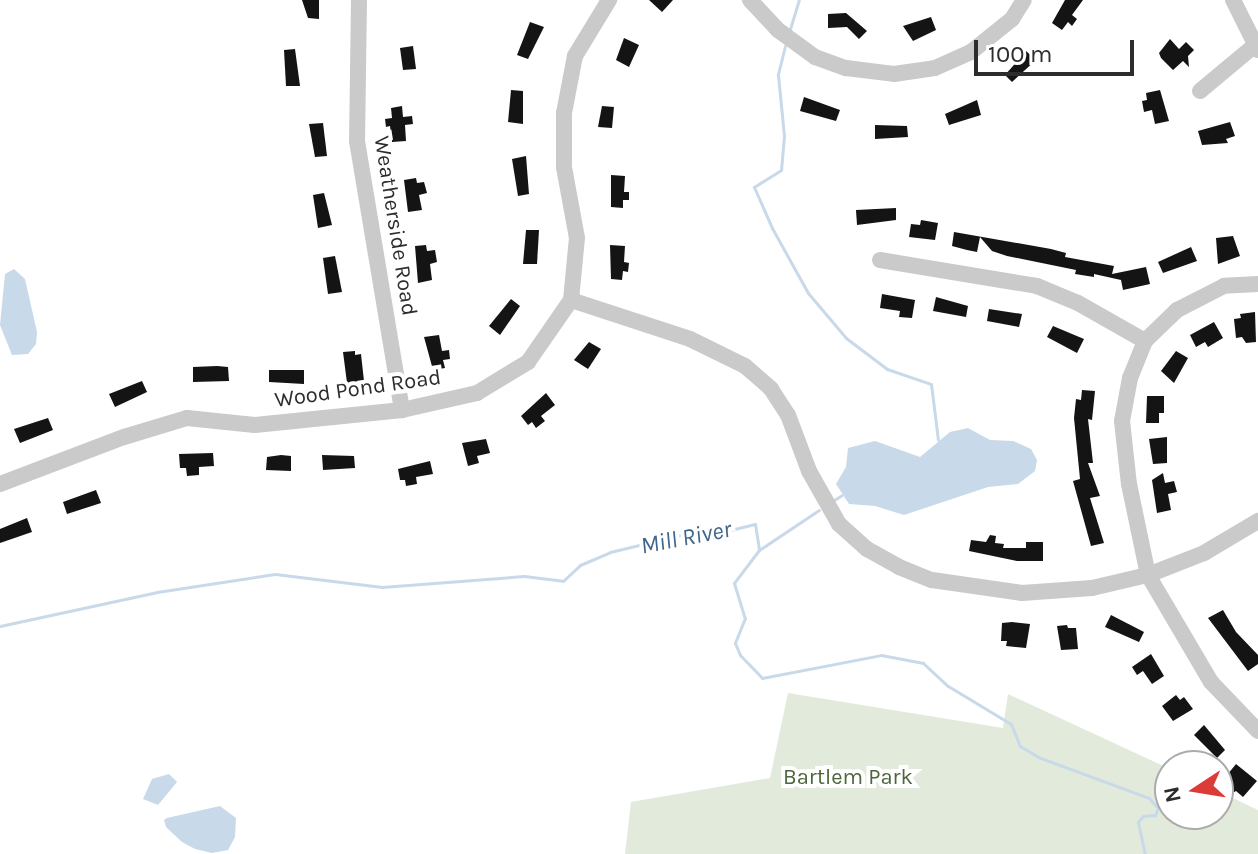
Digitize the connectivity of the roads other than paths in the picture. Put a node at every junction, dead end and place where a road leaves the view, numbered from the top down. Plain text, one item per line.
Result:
1 (359, 0) edge
2 (609, 0) edge
3 (750, 0) edge
4 (1024, 0) edge
5 (1233, 0) edge
6 (1256, 48) edge
7 (1200, 91) dead end
8 (880, 260) dead end
9 (1258, 284) edge
10 (571, 300) junction
11 (1145, 341) junction
12 (402, 410) junction
13 (0, 484) edge
14 (1258, 521) edge
15 (1148, 575) junction
16 (1258, 731) edge

1 - 12 street, Weatherside Road
2 - 10 street, Wood Pond Road
3 - 4 street
5 - 6 street
6 - 7 street
8 - 11 street
9 - 11 street
10 - 12 street, Wood Pond Road
10 - 15 street
11 - 15 street
12 - 13 street, Wood Pond Road
14 - 15 street
15 - 16 street

